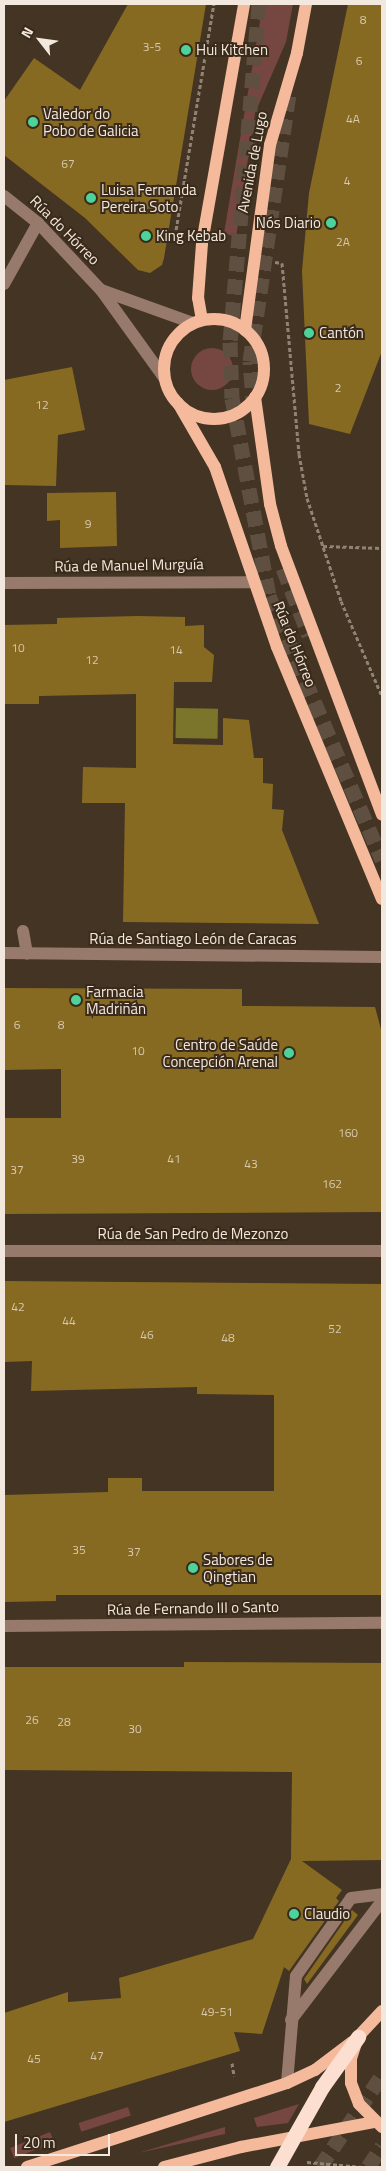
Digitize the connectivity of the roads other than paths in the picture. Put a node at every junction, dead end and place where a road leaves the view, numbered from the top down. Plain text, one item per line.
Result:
1 (244, 4) edge
2 (306, 4) edge
3 (4, 196) edge
4 (38, 224) junction
5 (4, 284) edge
6 (101, 290) junction
7 (198, 322) junction
8 (245, 330) junction
9 (165, 379) junction
10 (255, 397) junction
11 (178, 403) junction
12 (254, 582) junction
13 (4, 583) edge
14 (382, 815) edge
15 (382, 899) edge
16 (23, 931) dead end
17 (4, 953) edge
18 (27, 954) junction
19 (382, 956) edge
20 (4, 1243) edge
21 (4, 1251) edge
22 (26, 1251) junction
23 (382, 1251) edge
24 (382, 1623) edge
25 (4, 1626) edge
26 (382, 1894) edge
27 (382, 1901) edge
28 (382, 2011) edge
29 (289, 2022) junction
30 (358, 2037) junction
31 (287, 2083) junction
32 (378, 2125) edge
33 (294, 2138) junction
34 (27, 2167) edge
35 (164, 2167) edge
36 (277, 2167) edge

1 - 7 main road
2 - 8 main road, Avenida de Lugo
3 - 4 street, Rúa do Hórreo
4 - 5 street
4 - 6 street, Rúa do Hórreo
6 - 7 street, Rúa do Hórreo
6 - 9 street, Rúa do Hórreo
7 - 8 main road
7 - 9 main road
8 - 10 main road
9 - 11 main road
10 - 11 main road
10 - 14 main road, Rúa do Hórreo
11 - 12 main road, Rúa do Hórreo
12 - 13 street, Rúa de Manuel Murguía
12 - 15 main road, Rúa do Hórreo
16 - 18 street
17 - 18 street, Rúa de Santiago León de Caracas
18 - 19 street, Rúa de Santiago León de Caracas
20 - 22 street
21 - 22 street, Rúa de San Pedro de Mezonzo
22 - 23 street, Rúa de San Pedro de Mezonzo
24 - 25 street, Rúa de Fernando III o Santo
26 - 29 street
27 - 29 street
28 - 30 main road
29 - 31 street
30 - 31 main road
30 - 32 main road
30 - 33 highway
31 - 34 main road
32 - 33 main road
33 - 35 main road
33 - 36 highway

